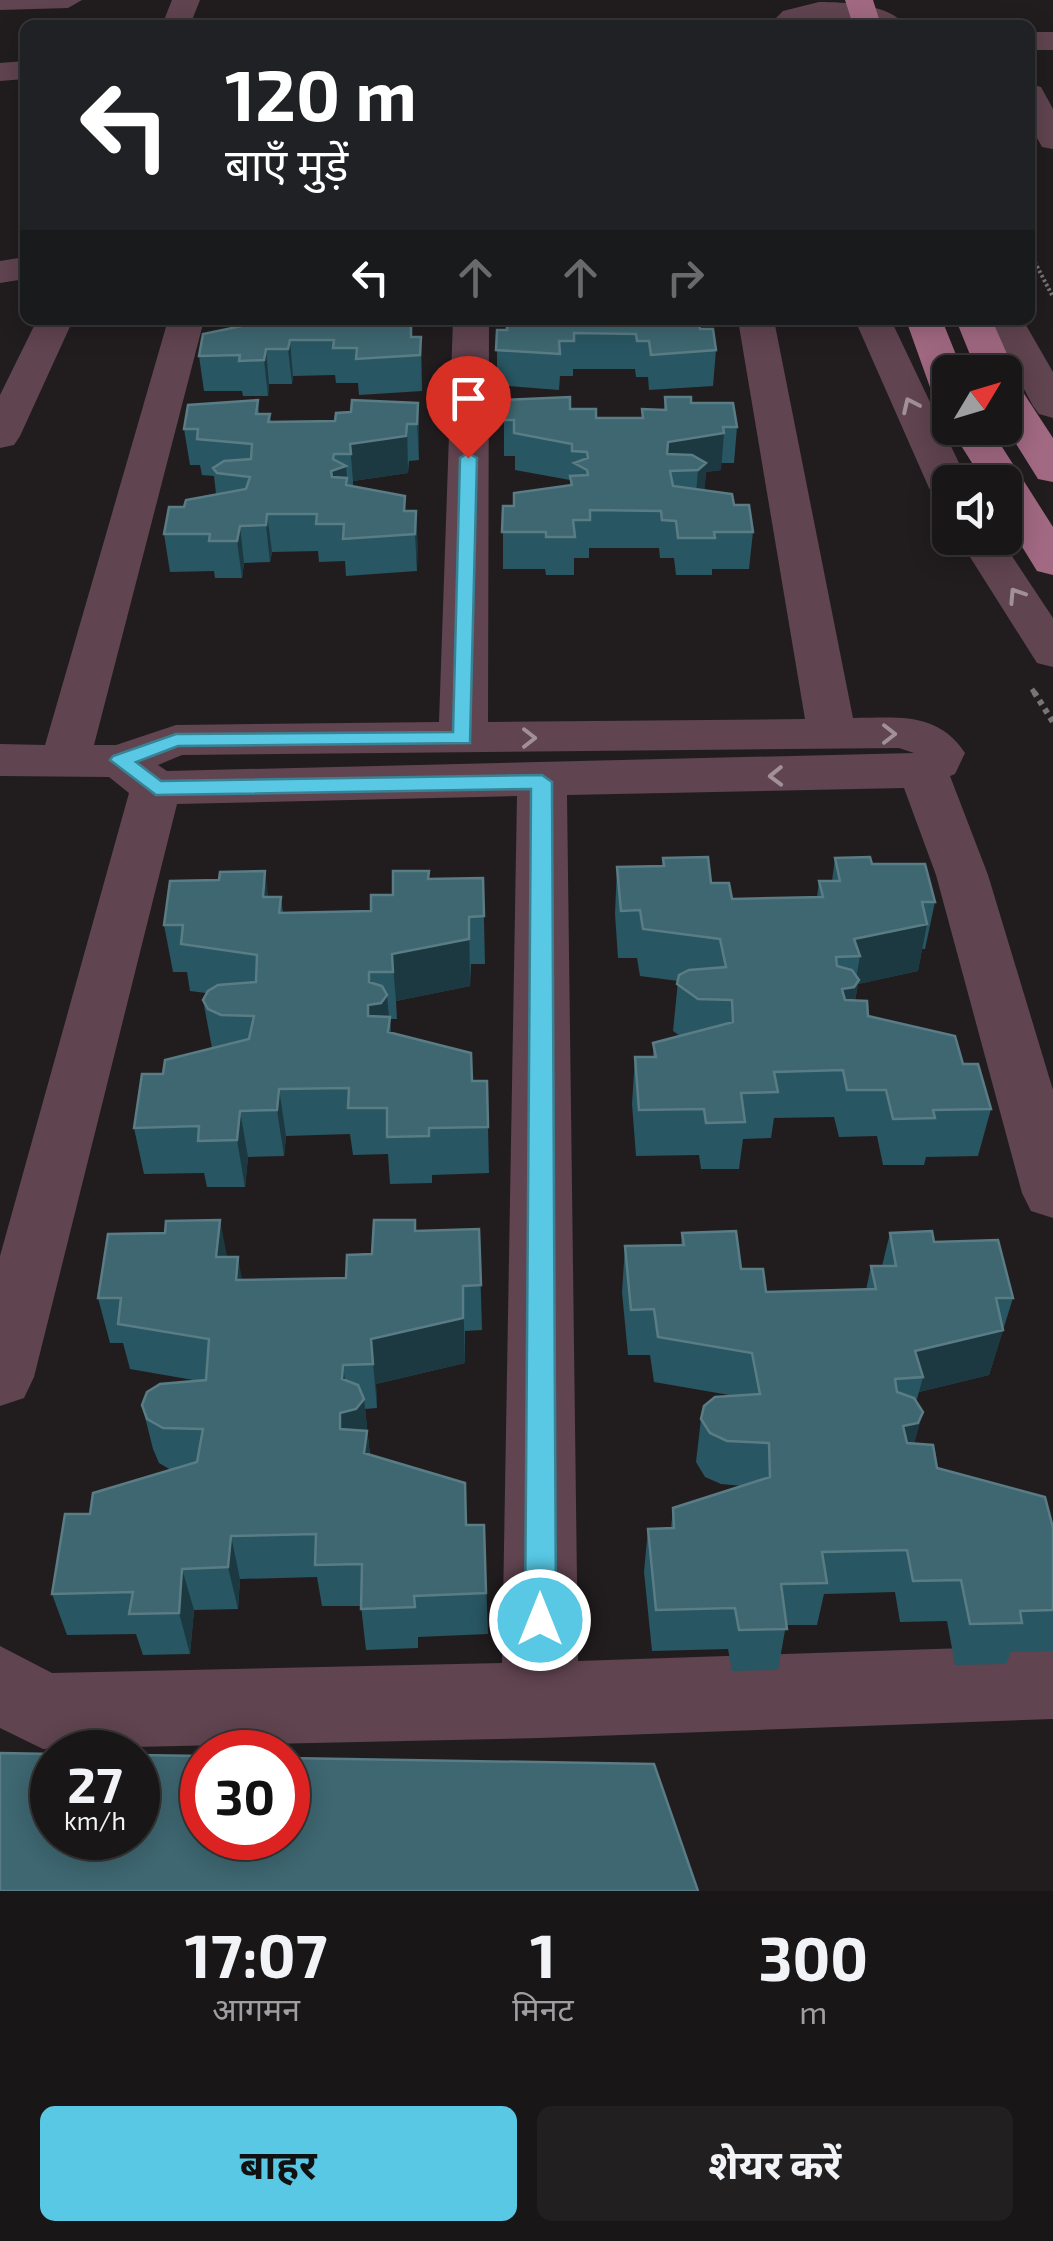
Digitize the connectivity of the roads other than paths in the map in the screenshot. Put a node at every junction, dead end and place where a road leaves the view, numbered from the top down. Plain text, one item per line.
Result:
1 (68, 0) edge
2 (0, 2) edge
3 (788, 20) edge
4 (877, 20) edge
5 (1035, 102) edge
6 (1053, 140) edge
7 (53, 325) edge
8 (185, 325) edge
9 (471, 325) edge
10 (757, 325) edge
11 (875, 325) edge
12 (926, 325) edge
13 (976, 325) edge
14 (1008, 325) edge
15 (937, 355) edge
16 (989, 355) edge
17 (1053, 406) edge
18 (1022, 421) edge
19 (0, 436) edge
20 (939, 465) edge
21 (1053, 470) edge
22 (1022, 511) edge
23 (990, 555) edge
24 (1053, 562) edge
25 (1053, 653) edge
26 (832, 736) junction
27 (463, 738) junction
28 (66, 759) junction
29 (0, 760) edge
30 (922, 769) junction
31 (138, 774) junction
32 (542, 782) junction
33 (1053, 1193) edge
34 (0, 1377) edge
35 (1053, 1682) edge
36 (0, 1684) edge
37 (540, 1700) junction

1 - 2 street
3 - 4 street
5 - 6 street
7 - 19 street
8 - 28 street
9 - 27 street
10 - 26 street
20 -> 11 street
12 - 15 main road
13 - 16 main road
14 - 17 street
18 - 21 main road
22 - 24 main road
25 -> 23 street
27 -> 26 street
26 -> 30 street
27 - 31 street
28 - 29 street
28 - 31 street
30 -> 32 street
30 - 33 street
31 - 32 street
31 - 34 street
32 - 37 street
35 - 37 street
36 - 37 street

